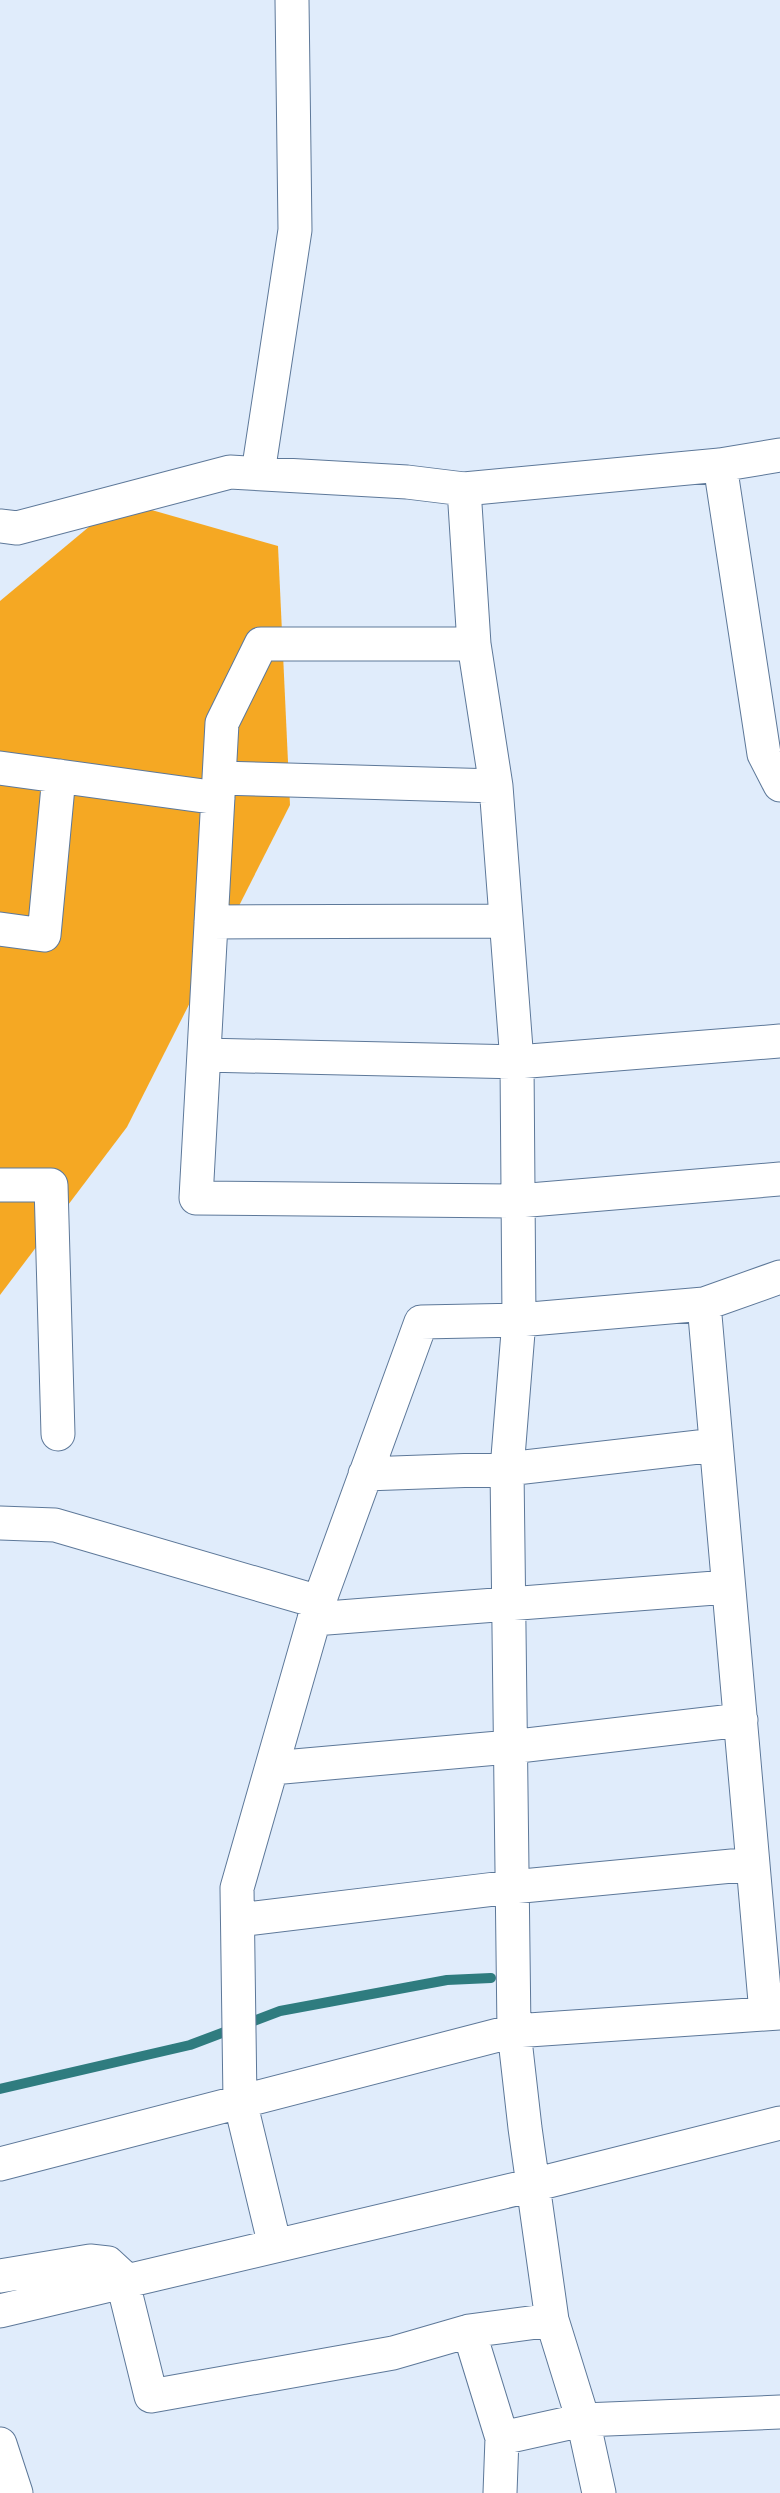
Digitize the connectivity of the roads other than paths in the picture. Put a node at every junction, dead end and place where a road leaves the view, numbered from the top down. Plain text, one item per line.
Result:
1 (292, 0) edge
2 (780, 455) edge
3 (720, 465) junction
4 (258, 473) junction
5 (464, 489) junction
6 (0, 526) edge
7 (474, 644) junction
8 (0, 768) edge
9 (59, 776) junction
10 (780, 785) edge
11 (496, 786) junction
12 (218, 788) junction
13 (505, 921) junction
14 (211, 922) junction
15 (0, 929) edge
16 (780, 1041) edge
17 (204, 1055) junction
18 (517, 1062) junction
19 (780, 1179) edge
20 (0, 1185) edge
21 (518, 1201) junction
22 (780, 1277) edge
23 (704, 1304) junction
24 (519, 1320) junction
25 (58, 1434) dead end
26 (716, 1445) junction
27 (507, 1469) junction
28 (365, 1474) junction
29 (0, 1524) edge
30 (728, 1587) junction
31 (509, 1606) junction
32 (316, 1611) junction
33 (741, 1720) junction
34 (510, 1747) junction
35 (272, 1768) junction
36 (753, 1864) junction
37 (512, 1887) junction
38 (238, 1920) junction
39 (773, 2013) edge
40 (514, 2031) junction
41 (240, 2101) junction
42 (780, 2123) edge
43 (0, 2163) edge
44 (533, 2185) junction
45 (274, 2246) junction
46 (0, 2276) edge
47 (123, 2282) junction
48 (0, 2311) edge
49 (552, 2320) junction
50 (469, 2331) junction
51 (780, 2412) edge
52 (583, 2420) junction
53 (502, 2438) junction
54 (0, 2444) edge
55 (16, 2493) edge
56 (500, 2493) edge
57 (599, 2493) edge

1 - 4 street
2 - 3 street
3 - 5 street
3 - 10 street
4 - 5 street
4 - 6 street
5 - 7 street
7 - 11 street
7 - 12 street
8 - 9 street
9 - 12 street
9 - 15 street
11 - 12 street
11 - 13 street
12 - 14 street
13 - 14 street
13 - 18 street
14 - 17 street
16 - 18 street
17 - 18 street
17 - 21 street
18 - 21 street
19 - 21 street
20 - 25 street
21 - 24 street
22 - 23 street
23 - 24 street
23 - 26 street
24 - 27 street
24 - 28 street
26 - 27 street
26 - 30 street
27 - 28 street
27 - 31 street
28 - 32 street
29 - 32 street
30 - 31 street
30 - 33 street
31 - 32 street
31 - 34 street
32 - 35 street
33 - 34 street
33 - 36 street
34 - 35 street
34 - 37 street
35 - 38 street
36 - 37 street
36 - 39 street
37 - 38 street
37 - 40 street
38 - 41 street
39 - 40 street
40 - 41 street
40 - 44 street
41 - 43 street
41 - 45 street
42 - 44 street
44 - 45 street
44 - 49 street
45 - 47 street
46 - 47 street
47 - 48 street
47 - 50 street
49 - 50 street
49 - 52 street
50 - 53 street
51 - 52 street
52 - 53 street
52 - 57 street
53 - 56 street
54 - 55 street

